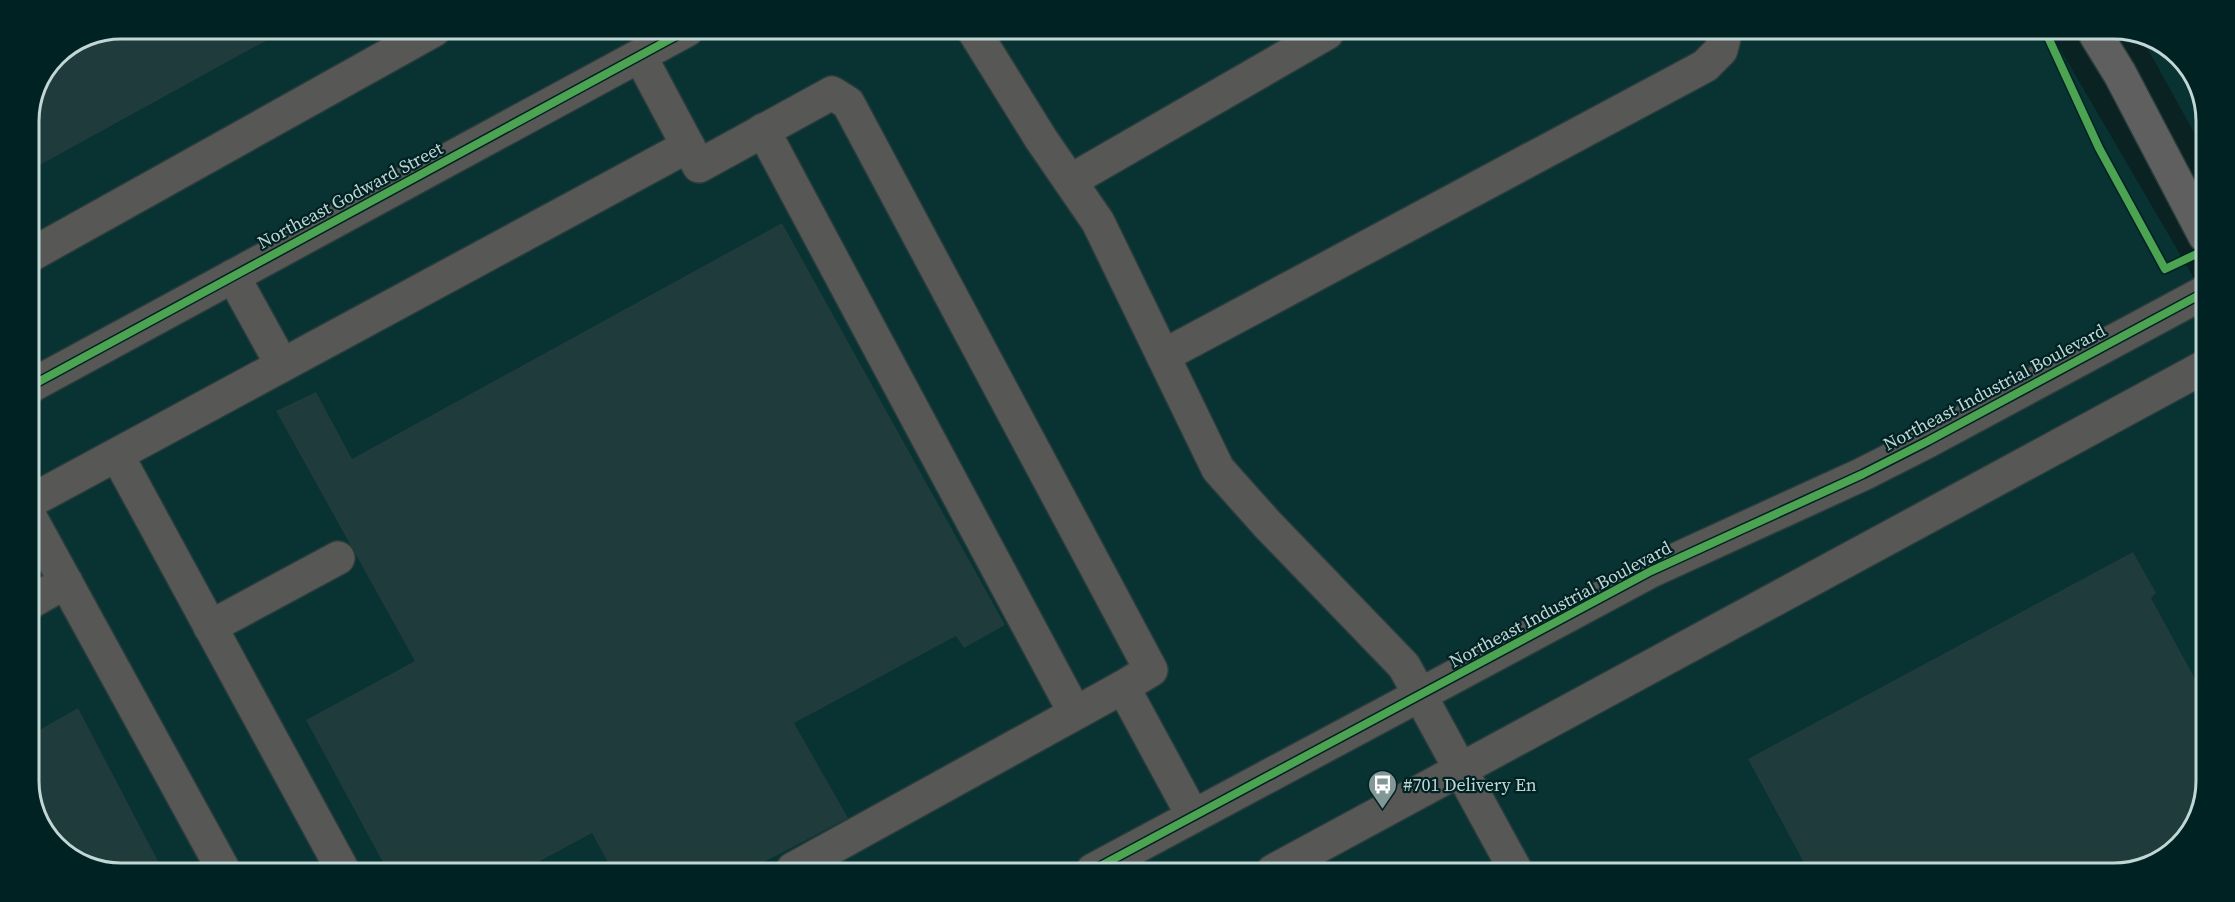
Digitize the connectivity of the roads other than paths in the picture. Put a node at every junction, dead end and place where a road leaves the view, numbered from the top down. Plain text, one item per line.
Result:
1 (418, 39) edge
2 (671, 39) edge
3 (979, 39) edge
4 (1317, 39) edge
5 (1724, 39) edge
6 (2098, 39) edge
7 (640, 56) junction
8 (763, 130) junction
9 (688, 146) junction
10 (1070, 181) junction
11 (2196, 219) edge
12 (39, 250) edge
13 (233, 276) junction
14 (2196, 297) edge
15 (1163, 356) junction
16 (282, 365) junction
17 (2196, 371) edge
18 (39, 382) edge
19 (117, 455) junction
20 (39, 497) edge
21 (39, 532) edge
22 (338, 558) dead end
23 (66, 582) junction
24 (39, 597) edge
25 (210, 627) junction
26 (1123, 687) junction
27 (1419, 696) junction
28 (1075, 713) junction
29 (1462, 769) junction
30 (1193, 816) junction
31 (220, 863) edge
32 (339, 863) edge
33 (804, 863) edge
34 (1106, 863) edge
35 (1288, 863) edge
36 (1511, 863) edge

1 - 12 street
2 - 7 street, Northeast Godward Street
3 - 10 street
4 - 10 street
5 - 15 street
6 - 11 main road
7 - 9 street
7 - 13 street, Northeast Godward Street
8 - 9 street
8 - 26 street
8 - 28 street
9 - 16 street
10 - 15 street
13 - 16 street
13 - 18 street, Northeast Godward Street
14 - 27 street, Northeast Industrial Boulevard
15 - 27 street
16 - 19 street
17 - 29 street
19 - 20 street
19 - 25 street
21 - 23 street
22 - 25 street
23 - 24 street
23 - 31 street
25 - 32 street
26 - 28 street
26 - 30 street
27 - 29 street
27 - 30 street, Northeast Industrial Boulevard
28 - 33 street
29 - 35 street
29 - 36 street
30 - 34 street, Northeast Industrial Boulevard

